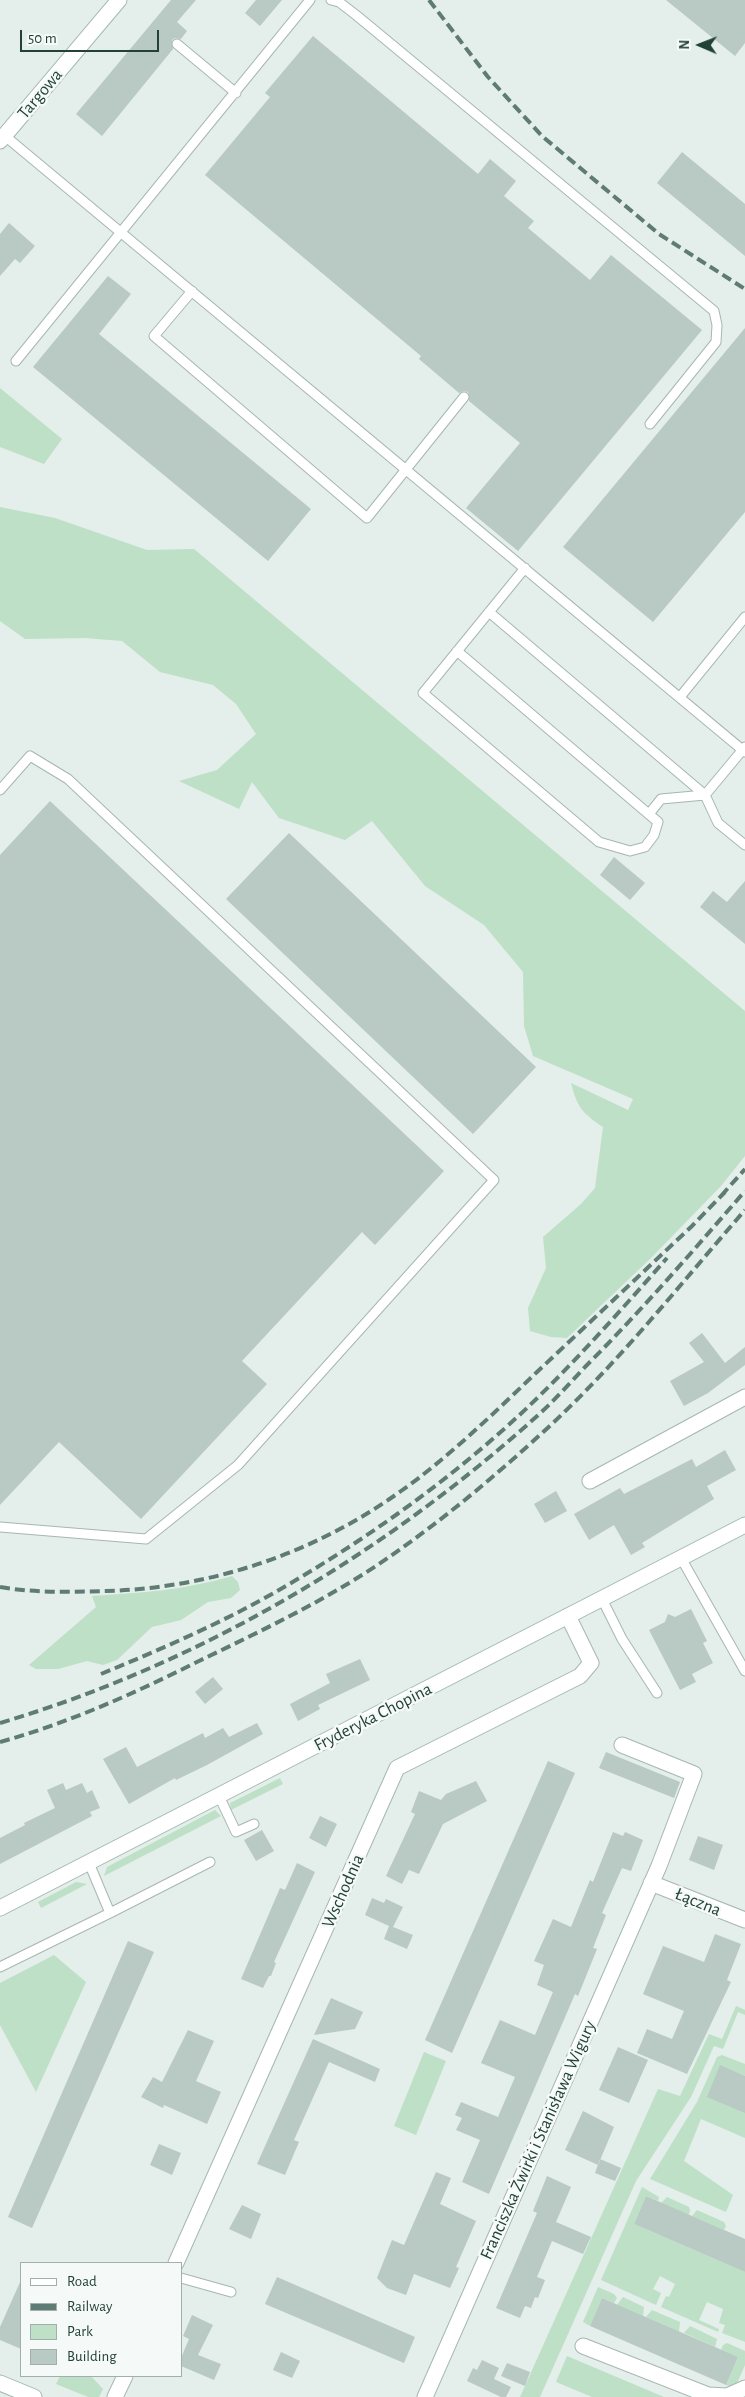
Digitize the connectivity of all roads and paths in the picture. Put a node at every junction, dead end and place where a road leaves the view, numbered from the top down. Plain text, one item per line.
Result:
1 (119, 0) edge
2 (310, 0) edge
3 (331, 0) edge
4 (177, 44) dead end
5 (236, 93) junction
6 (2, 138) edge
7 (119, 233) junction
8 (192, 291) junction
9 (16, 361) dead end
10 (464, 397) dead end
11 (650, 424) dead end
12 (407, 470) junction
13 (525, 568) junction
14 (489, 612) junction
15 (745, 617) edge
16 (457, 651) junction
17 (680, 697) junction
18 (744, 749) edge
19 (0, 790) edge
20 (706, 796) junction
21 (648, 814) junction
22 (745, 845) edge
23 (745, 1397) edge
24 (590, 1481) dead end
25 (745, 1525) edge
26 (0, 1527) edge
27 (681, 1558) junction
28 (602, 1599) junction
29 (568, 1616) junction
30 (745, 1671) edge
31 (657, 1693) dead end
32 (622, 1745) dead end
33 (219, 1796) junction
34 (254, 1824) dead end
35 (210, 1862) dead end
36 (89, 1863) junction
37 (651, 1883) junction
38 (0, 1908) edge
39 (110, 1913) junction
40 (745, 1920) edge
41 (0, 1967) edge
42 (176, 2262) edge
43 (182, 2278) edge
44 (231, 2292) dead end
45 (582, 2346) dead end
46 (125, 2377) edge
47 (0, 2383) edge
48 (745, 2388) edge
49 (34, 2397) edge
50 (115, 2397) edge
51 (425, 2397) edge

1 - 6 street, Targowa
2 - 5 lane
3 - 11 lane
4 - 5 lane
5 - 7 lane
6 - 7 lane
7 - 8 lane
7 - 9 lane
8 - 12 lane
8 - 12 lane
10 - 12 lane
12 - 13 lane
13 - 14 lane
13 - 17 lane
14 - 16 lane
14 - 20 lane
15 - 17 lane
16 - 21 lane
16 - 21 lane
17 - 18 lane
18 - 20 lane
19 - 26 lane
20 - 21 lane
20 - 22 lane
23 - 24 street
25 - 27 street, Fryderyka Chopina
27 - 28 street, Fryderyka Chopina
27 - 30 lane
28 - 29 street, Fryderyka Chopina
28 - 31 lane
29 - 33 street, Fryderyka Chopina
29 - 42 street, Wschodnia
32 - 37 street, Franciszka Żwirki i Stanisława Wigury
33 - 34 lane
33 - 36 street, Fryderyka Chopina
35 - 39 lane
36 - 38 street, Fryderyka Chopina
36 - 39 lane
37 - 40 street, Łączna
37 - 51 street, Franciszka Żwirki i Stanisława Wigury
39 - 41 lane
43 - 44 lane
45 - 48 street
46 - 50 street
47 - 49 street

